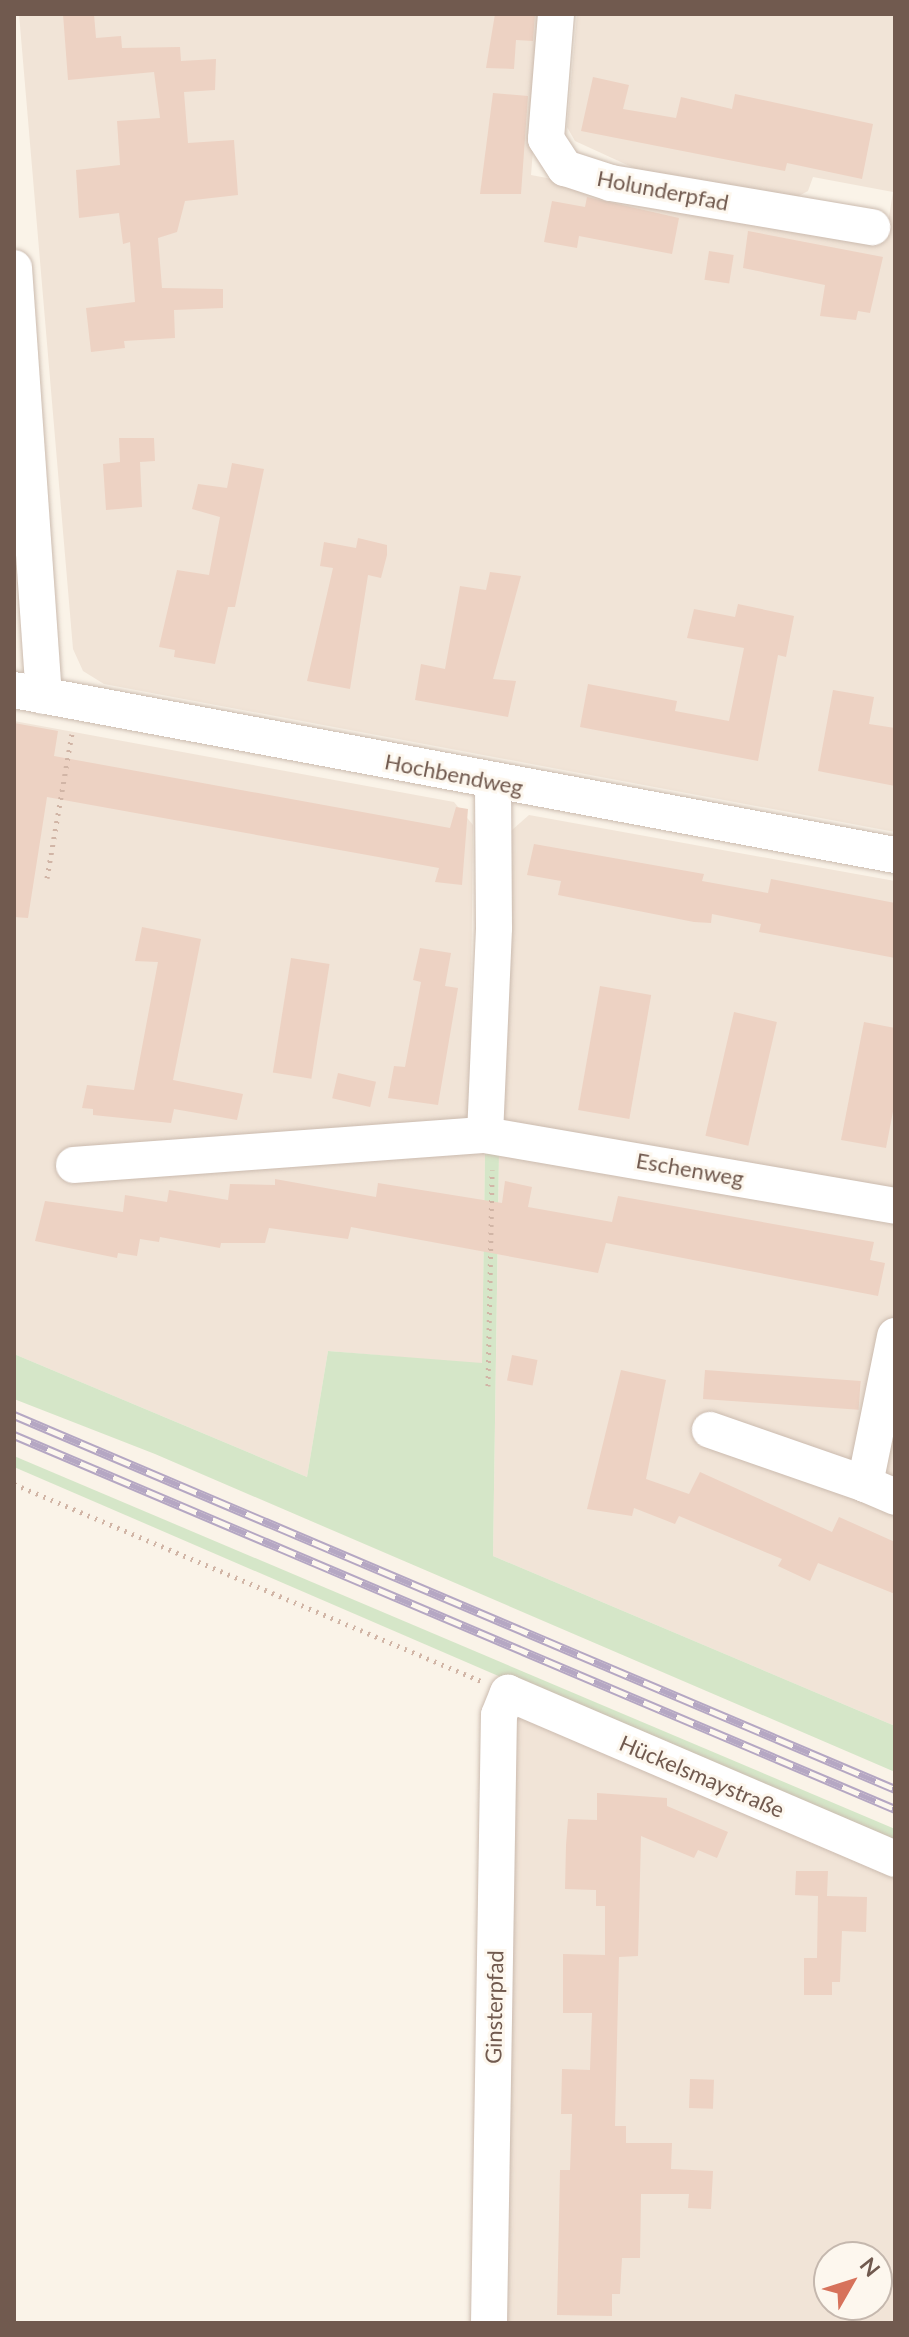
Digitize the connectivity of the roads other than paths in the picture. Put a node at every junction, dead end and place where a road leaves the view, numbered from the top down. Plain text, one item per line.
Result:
1 (556, 14) edge
2 (872, 227) dead end
3 (14, 268) edge
4 (18, 337) edge
5 (45, 696) edge
6 (493, 782) junction
7 (895, 855) edge
8 (485, 1135) junction
9 (74, 1165) dead end
10 (895, 1206) edge
11 (895, 1336) edge
12 (710, 1430) dead end
13 (880, 1491) edge
14 (508, 1693) joint
15 (895, 1859) edge
16 (489, 2323) edge

1 - 2 street, Holunderpfad
3 - 4 street
4 - 5 street
5 - 6 street, Hochbendweg
6 - 7 street, Hochbendweg
6 - 8 street
8 - 9 street, Eschenweg
8 - 10 street, Eschenweg
11 - 13 street
12 - 13 street
14 - 15 street, Hückelsmaystraße
14 - 16 street, Ginsterpfad

